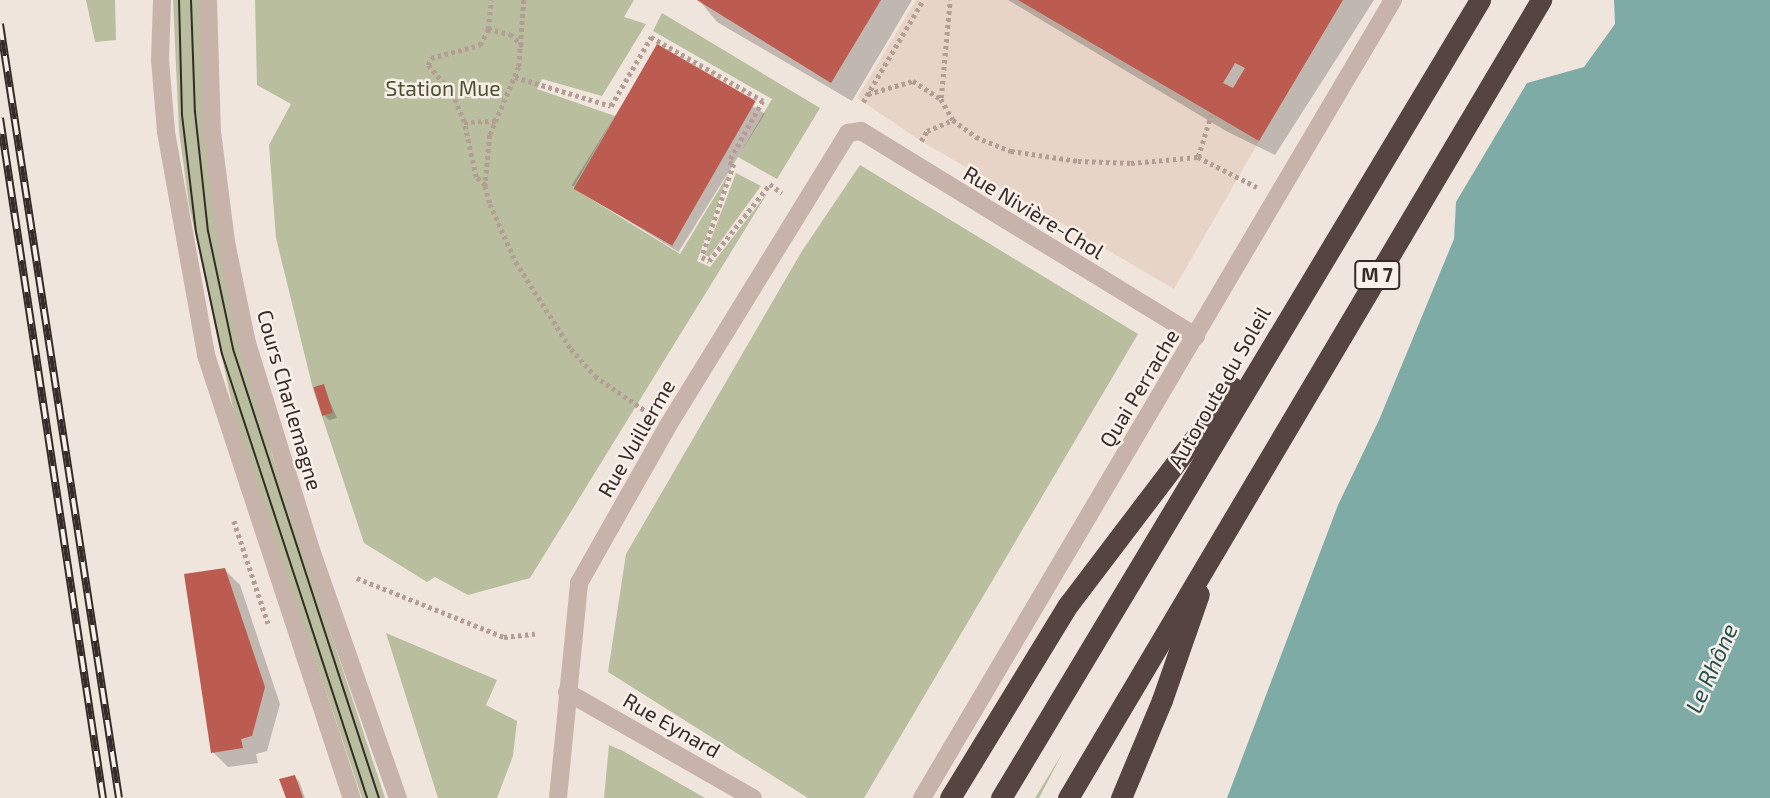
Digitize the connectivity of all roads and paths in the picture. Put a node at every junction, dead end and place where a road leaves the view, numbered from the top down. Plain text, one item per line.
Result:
1 (162, 0) edge
2 (208, 0) edge
3 (491, 0) edge
4 (524, 0) edge
5 (923, 0) edge
6 (950, 0) edge
7 (1393, 0) edge
8 (1480, 0) edge
9 (1541, 0) edge
10 (488, 29) junction
11 (523, 46) junction
12 (515, 77) junction
13 (868, 94) junction
14 (941, 99) junction
15 (863, 102) dead end
16 (1211, 115) dead end
17 (954, 120) junction
18 (497, 121) junction
19 (464, 122) junction
20 (848, 133) joint
21 (921, 141) dead end
22 (1198, 156) junction
23 (485, 186) junction
24 (782, 193) dead end
25 (1276, 197) junction
26 (1290, 314) junction
27 (1196, 336) junction
28 (669, 424) junction
29 (1213, 551) junction
30 (356, 578) dead end
31 (535, 634) dead end
32 (568, 692) junction
33 (352, 798) edge
34 (398, 798) edge
35 (558, 798) edge
36 (753, 798) edge
37 (922, 798) edge
38 (950, 798) edge
39 (1001, 798) edge
40 (1068, 798) edge
41 (1121, 798) edge

1 - 33 street
2 - 34 street, Cours Charlemagne
3 - 10 path
4 - 11 path
5 - 13 path
6 - 14 path
7 - 25 street, Quai Perrache
8 - 26 highway, Autoroute du Soleil / M 7
9 - 29 highway, M 7
10 - 11 path
10 - 19 path
11 - 12 path
12 - 18 path
12 - 24 path
13 - 14 path
13 - 15 path
14 - 17 path
16 - 22 path
17 - 21 path
17 - 22 path
18 - 19 path
18 - 23 path
19 - 23 path
20 - 27 street, Rue Nivière-Chol
20 - 28 street, Rue Vuillerme
22 - 25 path
23 - 28 path
25 - 27 street, Quai Perrache
26 - 38 highway
26 - 39 highway, Autoroute du Soleil / M 7
27 - 37 street, Quai Perrache
28 - 32 street, Rue Vuillerme
29 - 40 highway, M 7
29 - 41 highway
30 - 31 path
32 - 35 street, Rue Vuillerme
32 - 36 street, Rue Eynard

